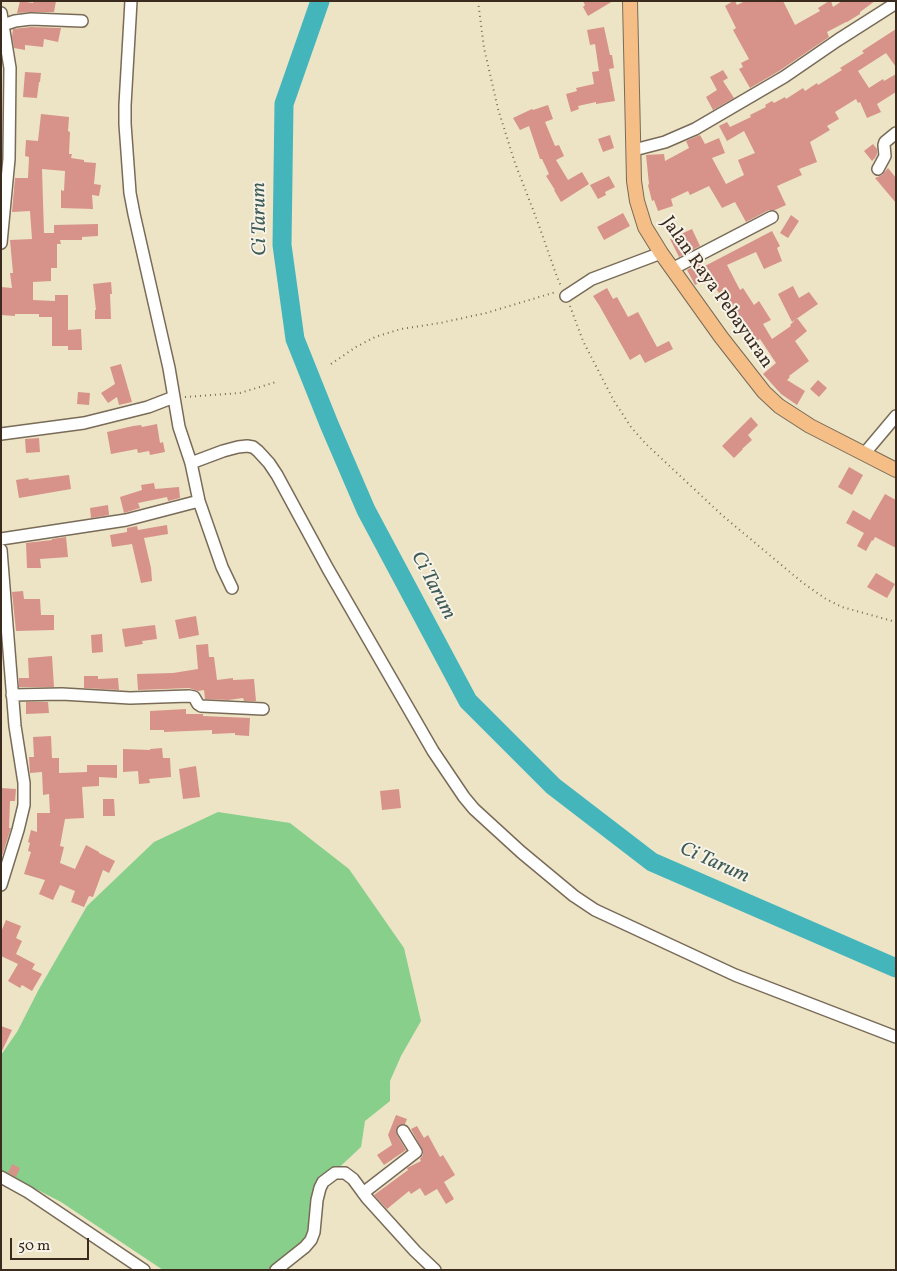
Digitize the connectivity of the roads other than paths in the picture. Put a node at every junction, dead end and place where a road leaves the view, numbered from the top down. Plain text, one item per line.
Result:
1 (131, 1) edge
2 (630, 1) edge
3 (896, 3) edge
4 (2, 19) edge
5 (82, 21) dead end
6 (896, 133) edge
7 (634, 150) junction
8 (5, 158) edge
9 (878, 169) dead end
10 (772, 218) dead end
11 (1, 243) edge
12 (660, 253) junction
13 (672, 269) junction
14 (566, 296) road end
15 (174, 397) junction
16 (896, 416) edge
17 (1, 434) edge
18 (864, 454) junction
19 (191, 463) junction
20 (896, 470) edge
21 (199, 502) junction
22 (1, 539) edge
23 (1, 550) edge
24 (232, 588) dead end
25 (12, 694) junction
26 (263, 709) dead end
27 (1, 719) edge
28 (14, 719) junction
29 (1, 885) edge
30 (896, 1037) edge
31 (403, 1131) dead end
32 (1, 1177) edge
33 (363, 1192) junction
34 (144, 1270) edge
35 (276, 1270) edge
36 (435, 1270) edge

1 - 15 street
2 - 7 main road, Jalan Raya Pebayuran
3 - 7 street
4 - 5 street
4 - 8 street
6 - 9 street
7 - 12 main road, Jalan Raya Pebayuran
8 - 11 street
10 - 13 street
12 - 13 main road, Jalan Raya Pebayuran
12 - 14 street
13 - 18 main road, Jalan Raya Pebayuran
15 - 17 street
15 - 19 street
16 - 18 street
18 - 20 main road, Jalan Raya Pebayuran
19 - 21 street
19 - 30 street
21 - 22 street
21 - 24 street
23 - 25 street
25 - 26 street
25 - 28 street
27 - 28 street
28 - 29 street
31 - 33 street
32 - 34 street
33 - 35 street
33 - 36 street

